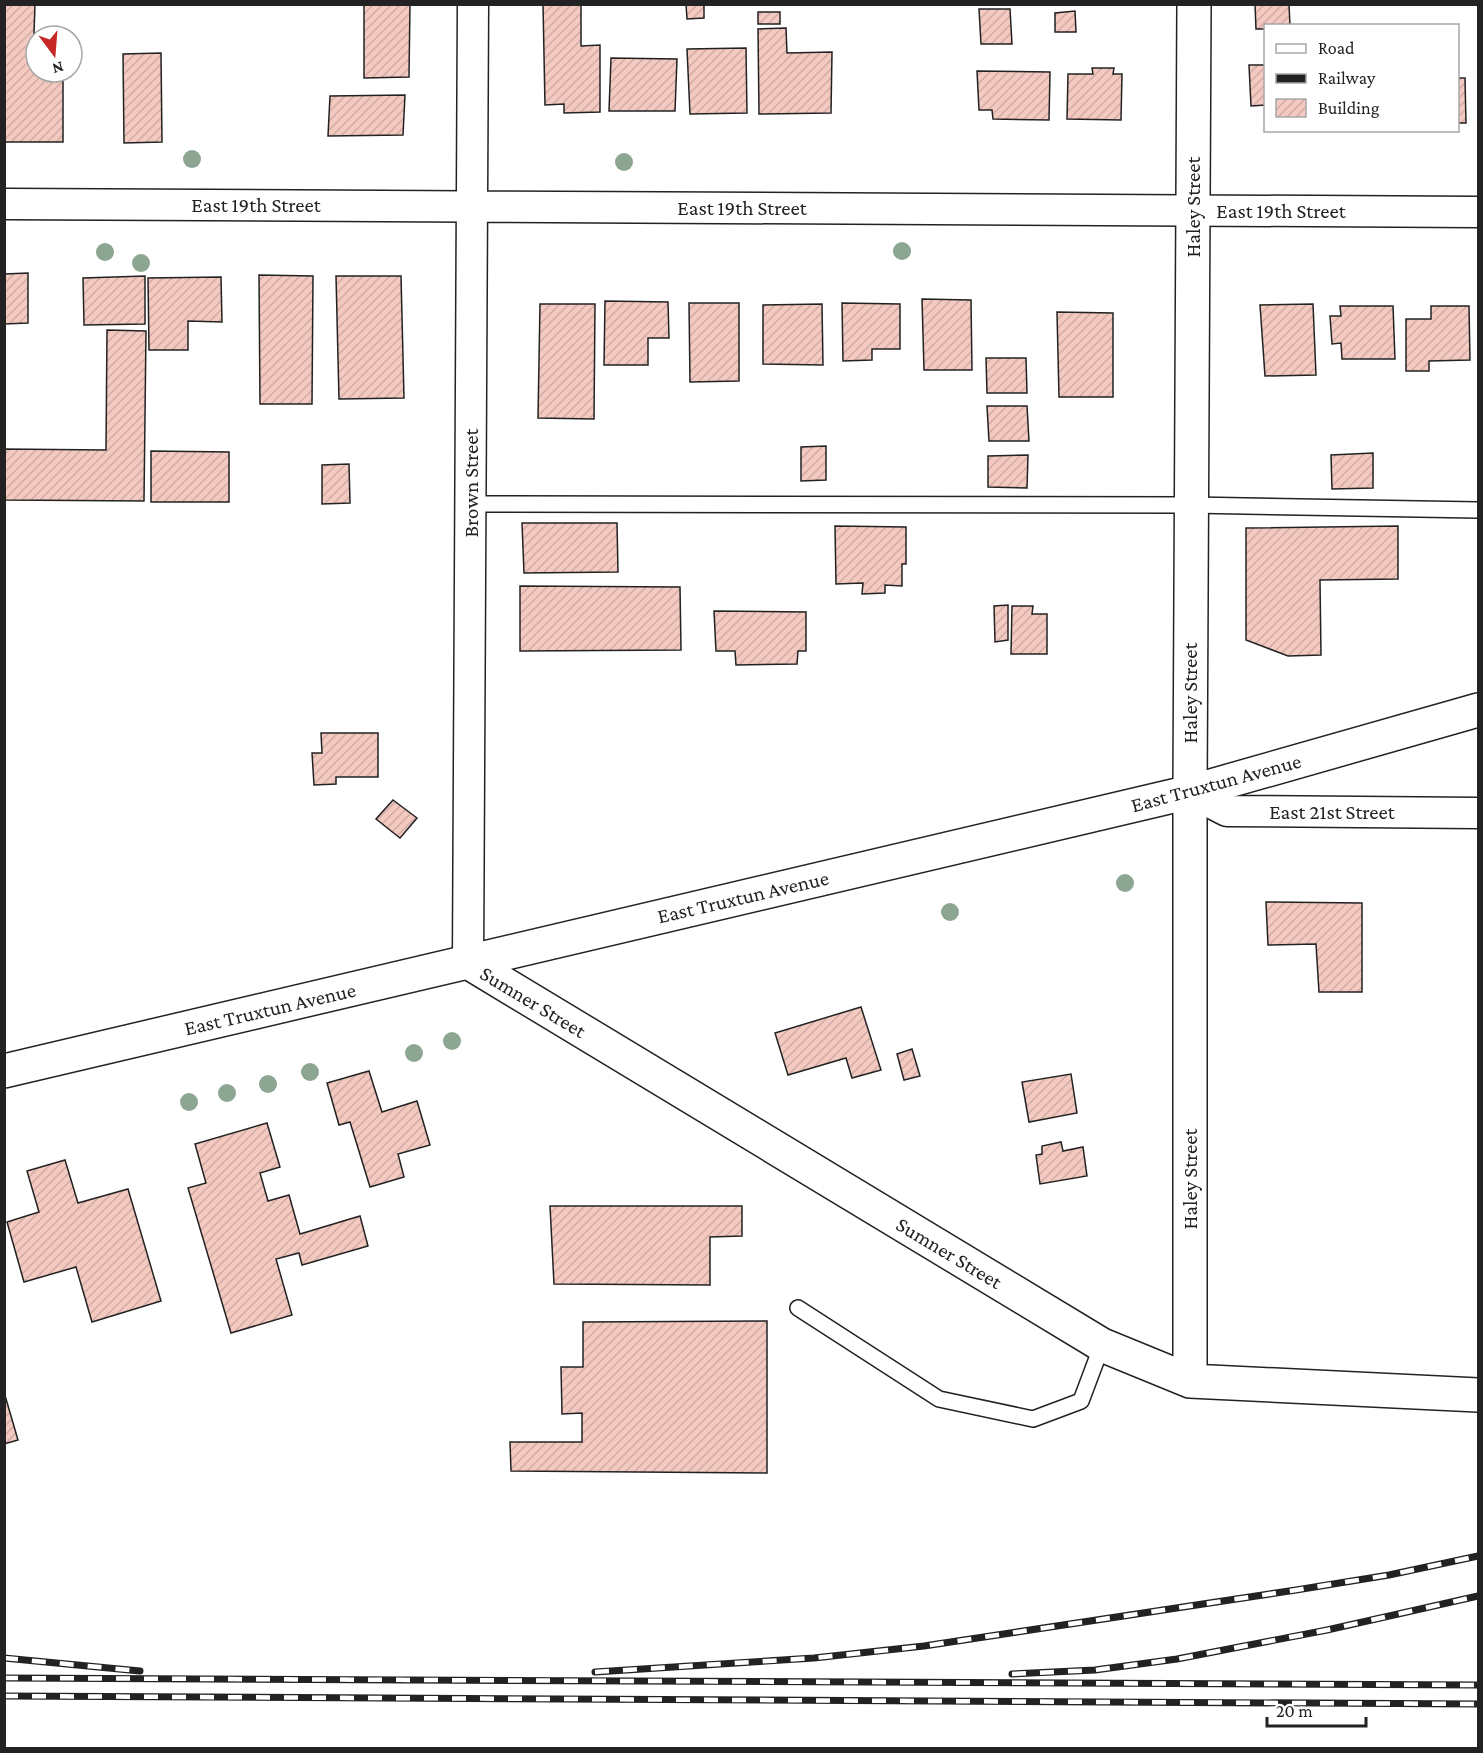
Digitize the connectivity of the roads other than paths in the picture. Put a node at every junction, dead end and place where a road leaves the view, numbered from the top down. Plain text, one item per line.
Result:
1 (473, 4) edge
2 (1194, 4) edge
3 (4, 204) edge
4 (472, 206) junction
5 (1193, 210) junction
6 (1479, 212) edge
7 (470, 504) junction
8 (1191, 505) junction
9 (1479, 510) edge
10 (1479, 710) edge
11 (1190, 792) junction
12 (1479, 813) edge
13 (468, 962) junction
14 (4, 1071) edge
15 (798, 1308) dead end
16 (1102, 1345) junction
17 (1190, 1382) junction
18 (1479, 1395) edge

1 - 4 street, Brown Street
2 - 5 street, Haley Street
3 - 4 street, East 19th Street
4 - 5 street, East 19th Street
4 - 7 street, Brown Street
5 - 6 street, East 19th Street
5 - 8 street, Haley Street
7 - 8 lane
7 - 13 street, Brown Street
8 - 9 lane
8 - 11 street, Haley Street
10 - 11 street, East Truxtun Avenue
11 - 12 street, East 21st Street
11 - 13 street, East Truxtun Avenue
11 - 17 street, Haley Street
13 - 14 street, East Truxtun Avenue
13 - 16 street, Sumner Street
15 - 16 lane
16 - 17 street, Sumner Street
17 - 18 street, Sumner Street

